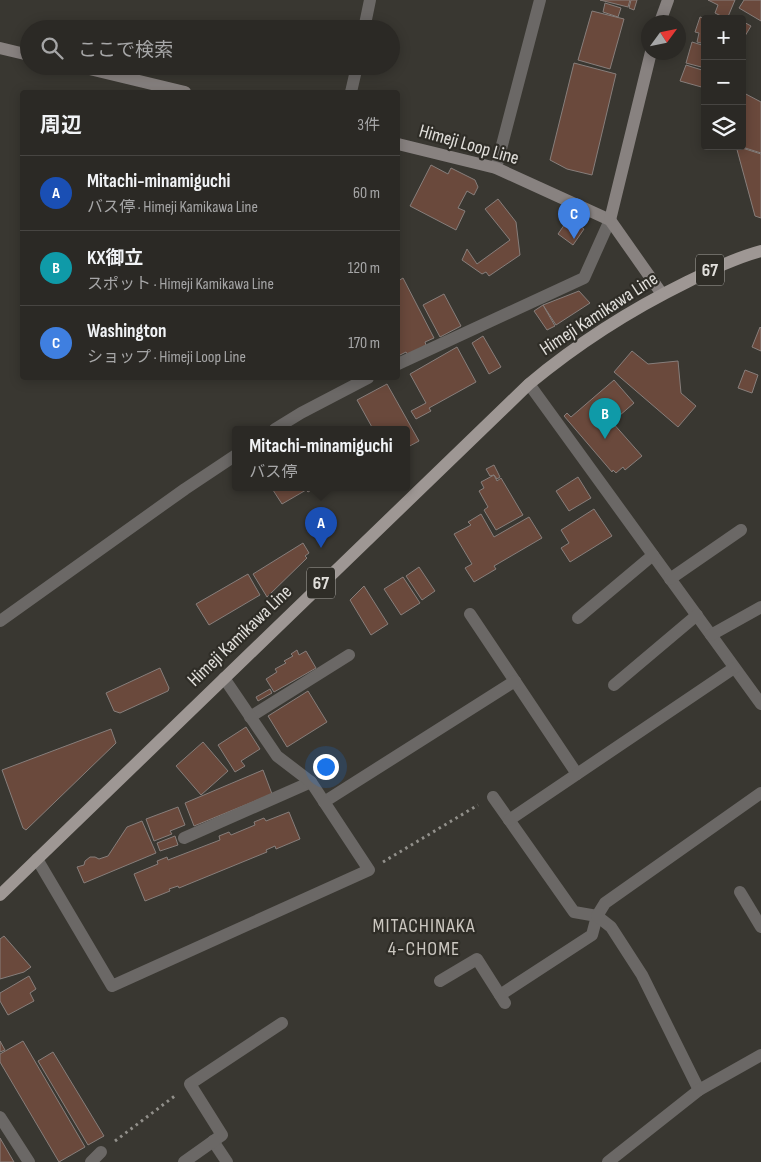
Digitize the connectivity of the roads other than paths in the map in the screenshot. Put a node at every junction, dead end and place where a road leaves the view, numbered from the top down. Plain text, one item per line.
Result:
1 (370, 0) edge
2 (540, 0) edge
3 (668, 0) edge
4 (663, 15) edge
5 (366, 20) edge
6 (0, 48) edge
7 (20, 53) edge
8 (649, 60) edge
9 (114, 75) edge
10 (355, 75) edge
11 (177, 90) edge
12 (351, 90) edge
13 (400, 144) edge
14 (496, 168) junction
15 (610, 220) junction
16 (761, 251) edge
17 (662, 294) junction
18 (400, 363) edge
19 (364, 380) edge
20 (529, 384) junction
21 (280, 426) edge
22 (232, 458) edge
23 (741, 530) dead end
24 (653, 555) junction
25 (670, 579) junction
26 (761, 607) edge
27 (470, 614) dead end
28 (697, 616) junction
29 (578, 618) dead end
30 (0, 621) edge
31 (711, 635) junction
32 (349, 655) dead end
33 (734, 668) junction
34 (224, 678) junction
35 (515, 681) junction
36 (614, 685) dead end
37 (761, 704) edge
38 (250, 716) junction
39 (577, 774) junction
40 (311, 782) junction
41 (761, 793) edge
42 (493, 797) road end
43 (324, 802) junction
44 (509, 820) junction
45 (184, 838) dead end
46 (37, 860) junction
47 (740, 892) dead end
48 (0, 895) edge
49 (757, 911) edge
50 (597, 916) junction
51 (761, 927) edge
52 (440, 981) dead end
53 (282, 1023) dead end
54 (761, 1055) edge
55 (699, 1090) junction
56 (0, 1117) edge
57 (213, 1141) junction
58 (101, 1152) road end
59 (28, 1162) edge
60 (91, 1162) edge
61 (184, 1162) edge
62 (227, 1162) edge
63 (608, 1162) edge

1 - 5 street
2 - 14 street
3 - 4 main road
6 - 7 main road
8 - 15 main road
9 - 11 main road
10 - 12 street
13 - 14 main road, Himeji Loop Line
14 - 15 main road, Himeji Loop Line
15 - 17 main road
15 - 18 street
16 - 17 main road, Himeji Kamikawa Line / 67
17 - 20 main road, Himeji Kamikawa Line / 67
19 - 21 street
20 - 24 street
20 - 34 main road, Himeji Kamikawa Line / 67
22 - 30 street
23 - 25 street
24 - 25 street
24 - 29 street
25 - 28 street
26 - 31 street
27 - 35 street
28 - 31 street
28 - 36 street
31 - 33 street
32 - 38 street
33 - 37 street
33 - 39 street
34 - 38 street
34 - 46 main road, Himeji Kamikawa Line / 67
35 - 39 street
35 - 43 street
38 - 40 street
39 - 44 street
40 - 43 street
40 - 45 street
41 - 50 street
42 - 44 street
43 - 46 street
44 - 50 street
46 - 48 main road, Himeji Kamikawa Line / 67
47 - 49 street
49 - 51 street
50 - 52 street
50 - 55 street
53 - 57 street
54 - 55 street
55 - 63 street
56 - 59 street
57 - 61 street
57 - 62 street
58 - 60 street

